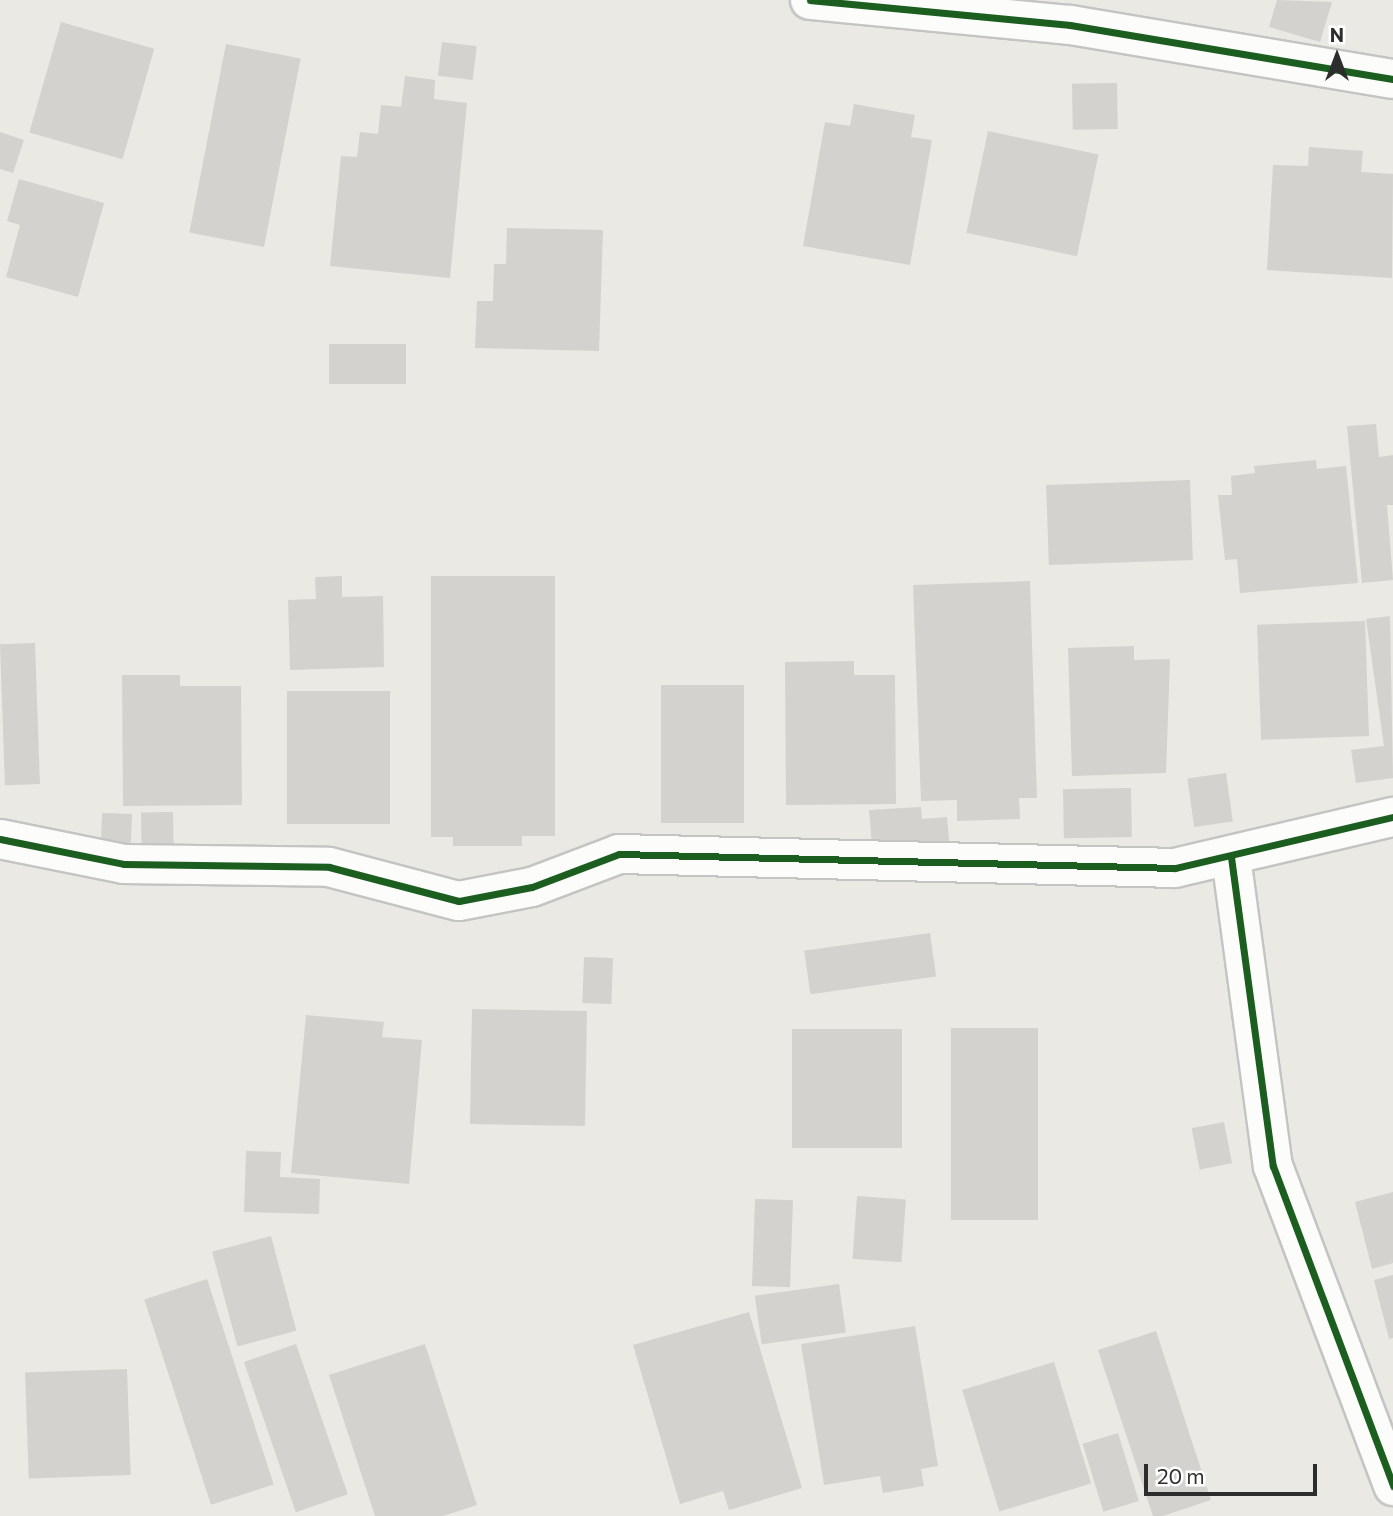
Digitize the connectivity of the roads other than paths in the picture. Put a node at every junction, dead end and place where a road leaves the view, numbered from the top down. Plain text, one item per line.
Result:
1 (810, 0) edge
2 (1393, 79) edge
3 (1393, 817) edge
4 (0, 839) edge
5 (1231, 857) junction
6 (1393, 1486) edge

1 - 2 street
3 - 5 street
4 - 5 street
5 - 6 street

